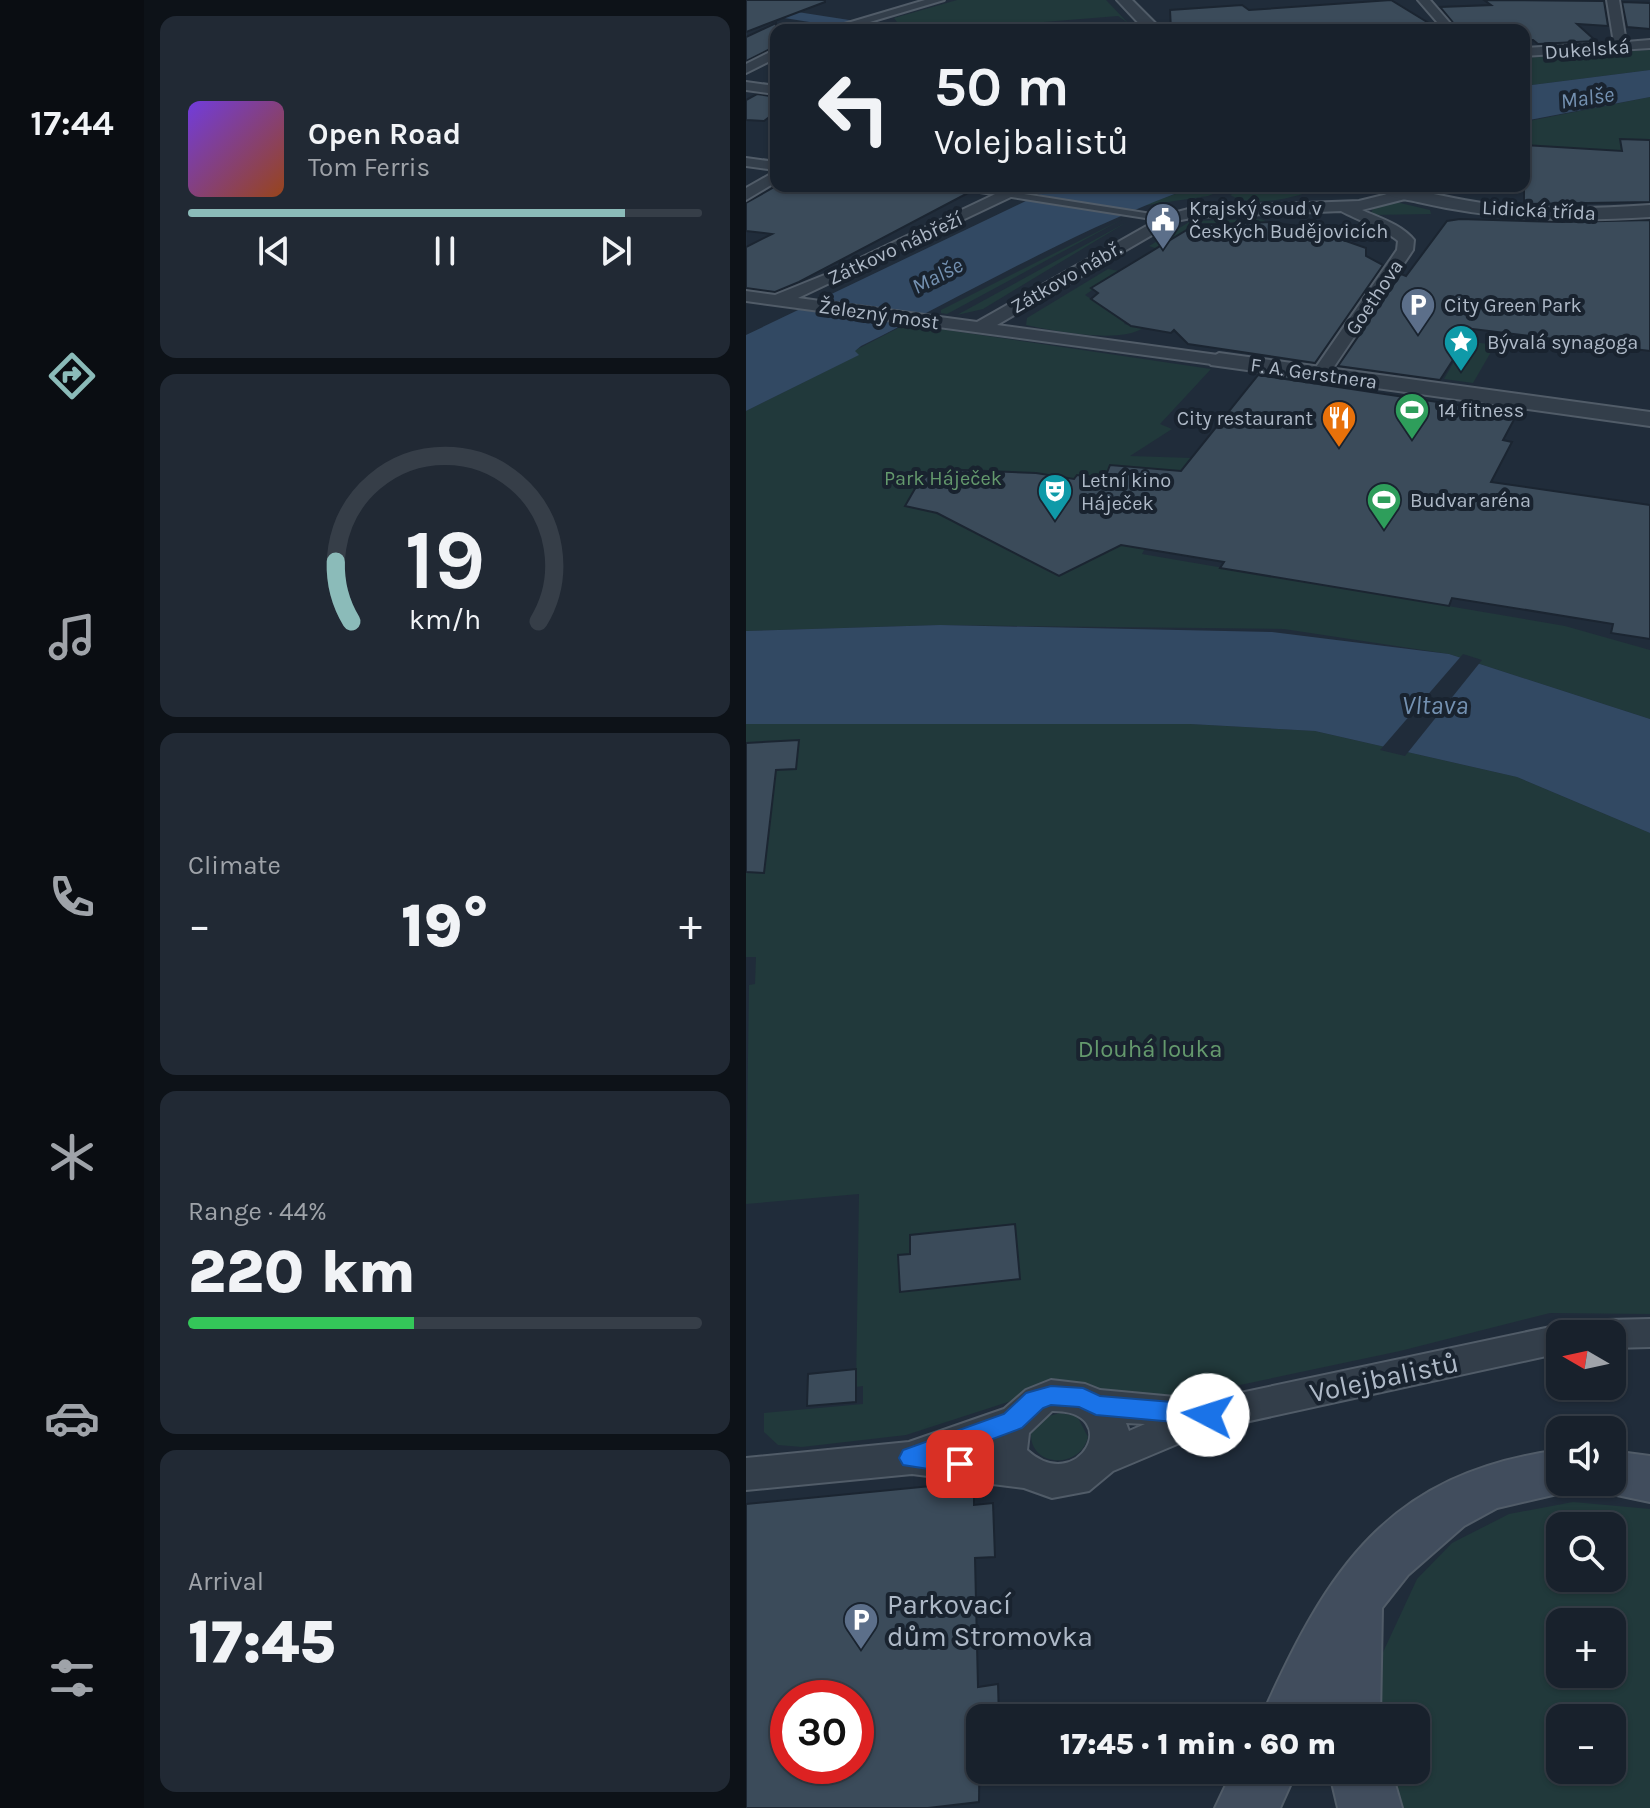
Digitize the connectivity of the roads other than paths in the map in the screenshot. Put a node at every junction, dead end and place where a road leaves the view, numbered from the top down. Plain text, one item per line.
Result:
1 (938, 0) edge
2 (1124, 0) edge
3 (1424, 0) edge
4 (1613, 0) edge
5 (881, 15) junction
6 (851, 24) edge
7 (890, 24) edge
8 (1148, 24) edge
9 (1445, 24) edge
10 (1650, 44) edge
11 (1621, 47) junction
12 (1530, 52) edge
13 (770, 56) edge
14 (746, 69) edge
15 (746, 86) edge
16 (770, 89) edge
17 (746, 162) edge
18 (770, 165) edge
19 (770, 179) edge
20 (996, 192) edge
21 (1349, 192) edge
22 (1401, 192) edge
23 (1421, 192) edge
24 (1004, 193) junction
25 (746, 195) edge
26 (1344, 207) junction
27 (1650, 209) edge
28 (1171, 218) junction
29 (746, 296) edge
30 (780, 299) junction
31 (979, 328) junction
32 (1219, 360) joint
33 (1321, 373) junction
34 (1650, 419) edge
35 (1650, 1333) edge
36 (1626, 1334) edge
37 (1546, 1342) edge
38 (1096, 1405) junction
39 (1208, 1415) junction
40 (1013, 1421) junction
41 (912, 1458) junction
42 (1104, 1458) junction
43 (1026, 1472) junction
44 (746, 1474) edge
45 (1546, 1476) edge
46 (1626, 1476) edge
47 (1650, 1479) edge
48 (1353, 1607) junction
49 (1298, 1704) edge
50 (1350, 1704) edge
51 (1259, 1784) edge
52 (1364, 1784) edge
53 (1247, 1808) edge
54 (1370, 1808) edge

1 - 5 street
2 - 8 street
3 - 9 street
4 - 11 street
5 - 6 street
5 - 7 street
10 - 11 street, Dukelská
11 - 12 street, Dukelská
13 - 14 street
15 - 16 street
17 - 18 street
19 - 25 street
20 - 24 street
21 - 26 street
22 - 26 street, Zátkovo nábř.
23 - 27 street, Lidická třída
24 - 28 street
24 - 30 street, Zátkovo nábřeží
26 - 28 street, Zátkovo nábř.
26 - 33 street, Goethova
28 - 31 street, Zátkovo nábř.
29 - 30 street, Železný most
30 - 31 street, Železný most
31 - 32 street, F. A. Gerstnera
32 - 33 street, F. A. Gerstnera
33 - 34 street, F. A. Gerstnera
35 - 36 street
37 - 39 street, Volejbalistů
38 - 39 street, Volejbalistů
38 - 40 street, Volejbalistů
38 - 42 street
39 - 42 street, Volejbalistů
40 - 41 street, Volejbalistů
40 - 43 street
41 - 43 street, Volejbalistů
41 - 44 street, Volejbalistů
42 - 43 street, Volejbalistů
45 - 48 main road
46 - 47 main road
48 - 49 main road
48 - 50 main road
51 - 53 main road
52 - 54 main road

